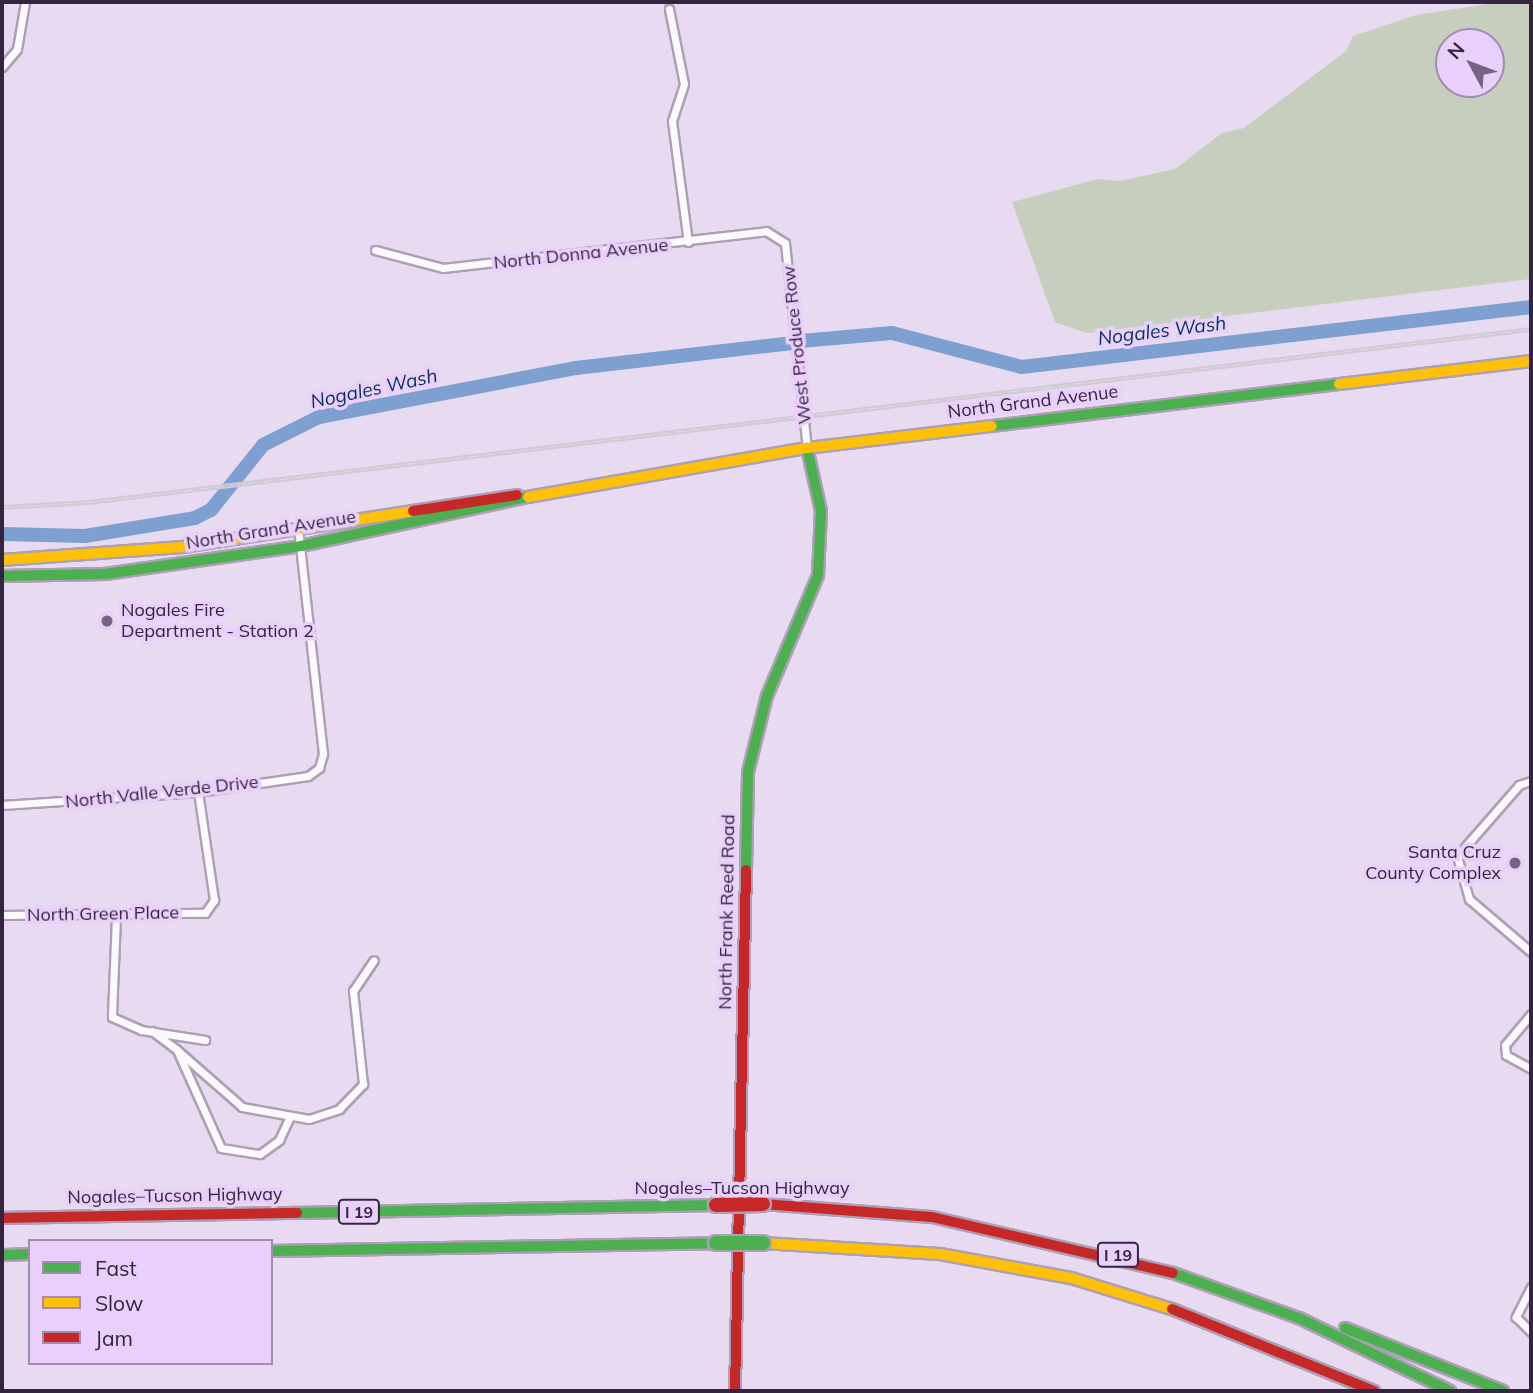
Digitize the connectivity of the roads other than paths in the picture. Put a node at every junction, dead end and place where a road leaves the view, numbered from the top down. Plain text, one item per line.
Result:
1 (25, 2) edge
2 (669, 9) dead end
3 (2, 68) edge
4 (688, 242) junction
5 (785, 243) joint
6 (375, 250) dead end
7 (1531, 361) edge
8 (807, 447) junction
9 (542, 494) junction
10 (298, 528) junction
11 (301, 546) junction
12 (2, 560) edge
13 (2, 576) edge
14 (1531, 781) edge
15 (198, 792) junction
16 (2, 805) edge
17 (2, 915) edge
18 (116, 916) junction
19 (1531, 953) edge
20 (374, 960) dead end
21 (1531, 1014) edge
22 (152, 1031) junction
23 (205, 1040) dead end
24 (177, 1050) junction
25 (1531, 1069) edge
26 (289, 1119) junction
27 (2, 1218) edge
28 (1003, 1228) junction
29 (273, 1251) edge
30 (28, 1254) edge
31 (2, 1255) edge
32 (1531, 1287) edge
33 (1531, 1332) edge
34 (1316, 1363) junction
35 (735, 1391) edge
36 (1363, 1391) edge
37 (1374, 1391) edge
38 (1450, 1391) edge
39 (1503, 1391) edge

1 - 3 street
2 - 4 street
4 - 5 street, North Donna Avenue
4 - 6 street, North Donna Avenue
5 - 8 street, West Produce Row
7 - 8 main road, North Grand Avenue
8 - 9 main road, North Grand Avenue
8 - 35 main road, North Frank Reed Road
9 - 10 main road, North Grand Avenue
9 - 11 main road, North Grand Avenue
10 - 11 street
10 - 12 main road, North Grand Avenue
11 - 13 main road, North Grand Avenue
11 - 15 street, North Valle Verde Drive
14 - 19 street
15 - 16 street, North Valle Verde Drive
15 - 18 street, North Green Place
17 - 18 street, North Green Place
18 - 22 street
20 - 26 street
21 - 25 street
22 - 23 street
22 - 24 street
24 - 26 street
24 - 26 street
27 - 28 main road, Nogales–Tucson Highway / I 19, bridge
28 - 38 main road, Nogales–Tucson Highway / I 19
28 - 39 main road
29 - 34 main road, I 19, bridge
30 - 31 main road
32 - 33 street
34 - 36 main road
34 - 37 main road, I 19

